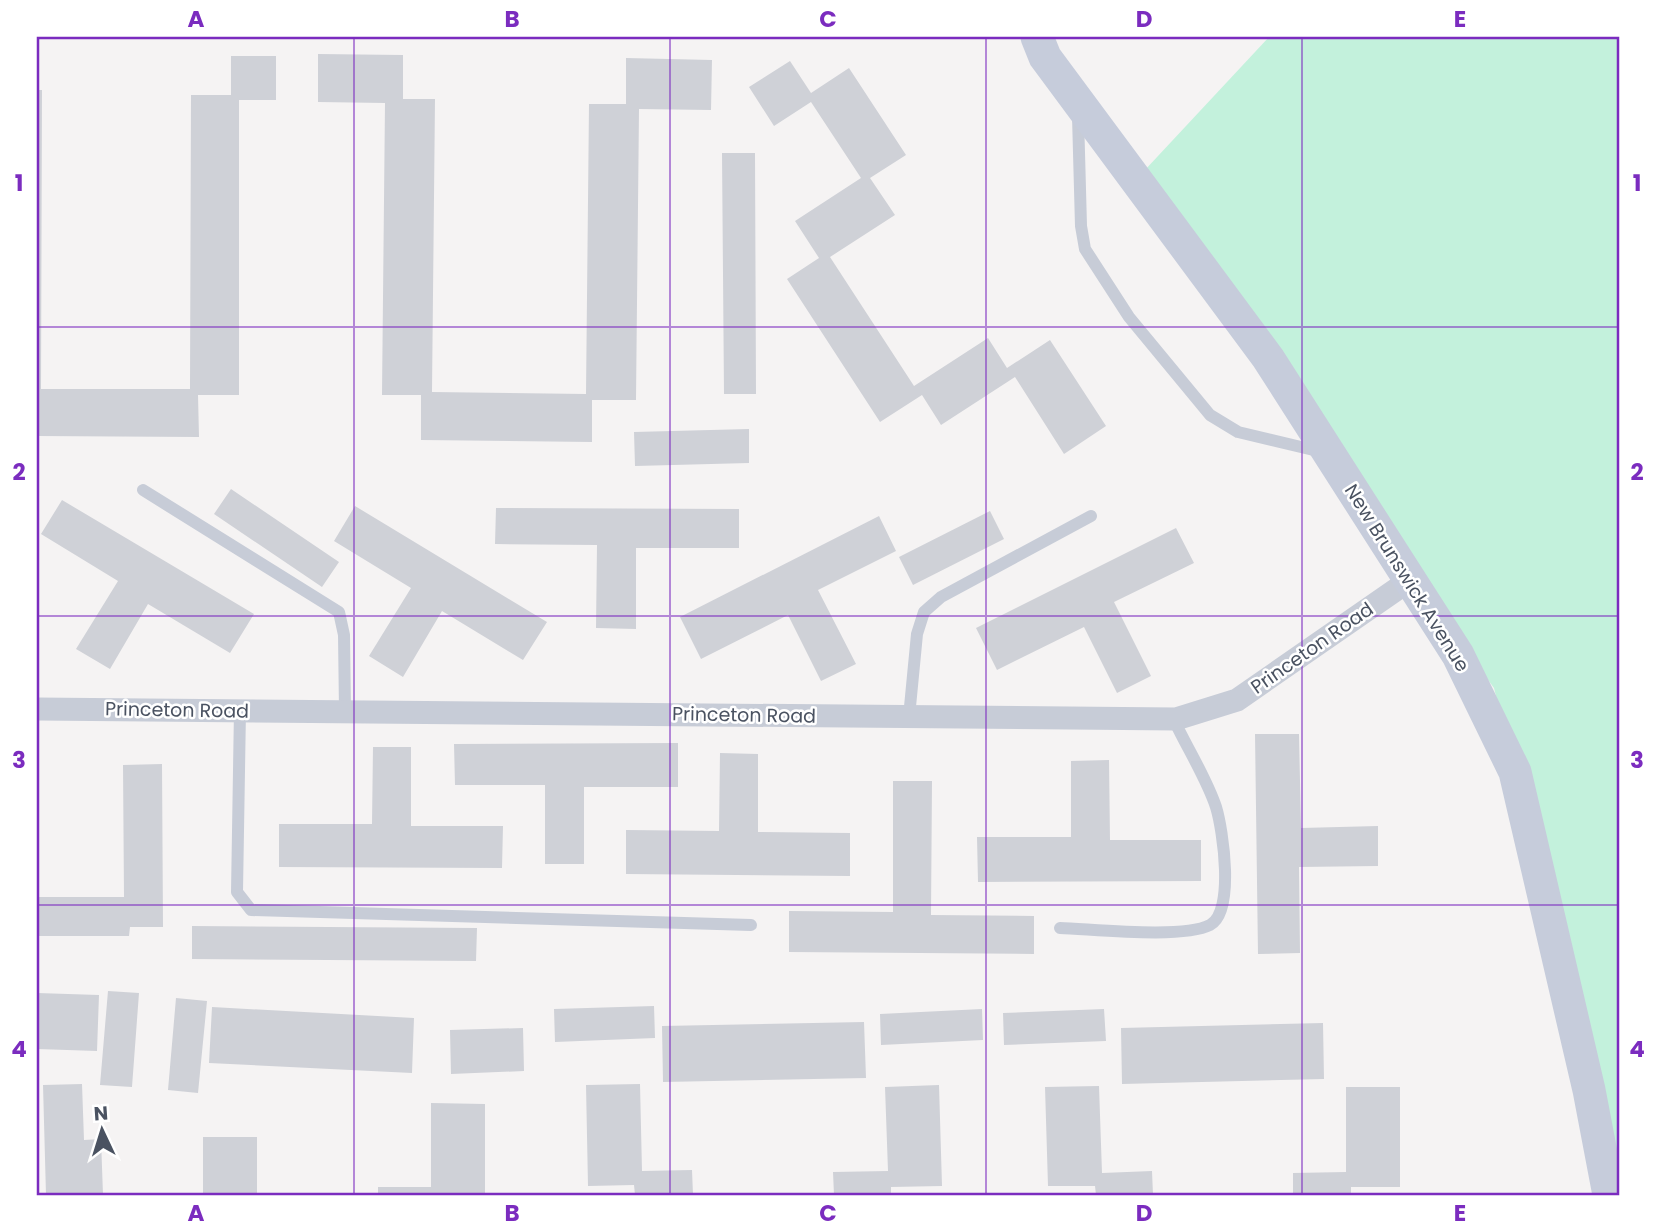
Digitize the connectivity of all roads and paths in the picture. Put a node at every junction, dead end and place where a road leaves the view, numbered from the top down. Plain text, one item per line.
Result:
1 (1037, 37) edge
2 (1078, 102) junction
3 (1329, 453) junction
4 (144, 490) dead end
5 (1091, 516) dead end
6 (1410, 580) junction
7 (38, 703) edge
8 (240, 710) junction
9 (345, 711) junction
10 (909, 717) junction
11 (1174, 720) junction
12 (751, 925) dead end
13 (1060, 928) dead end
14 (1609, 1195) edge

1 - 2 street, New Brunswick Avenue
2 - 3 street, New Brunswick Avenue
2 - 3 lane
3 - 6 street, New Brunswick Avenue
4 - 9 lane
5 - 10 lane
6 - 11 street, Princeton Road
6 - 14 street, New Brunswick Avenue
7 - 8 street, Princeton Road
8 - 9 street, Princeton Road
8 - 12 lane
9 - 10 street, Princeton Road
10 - 11 street, Princeton Road
11 - 13 lane

